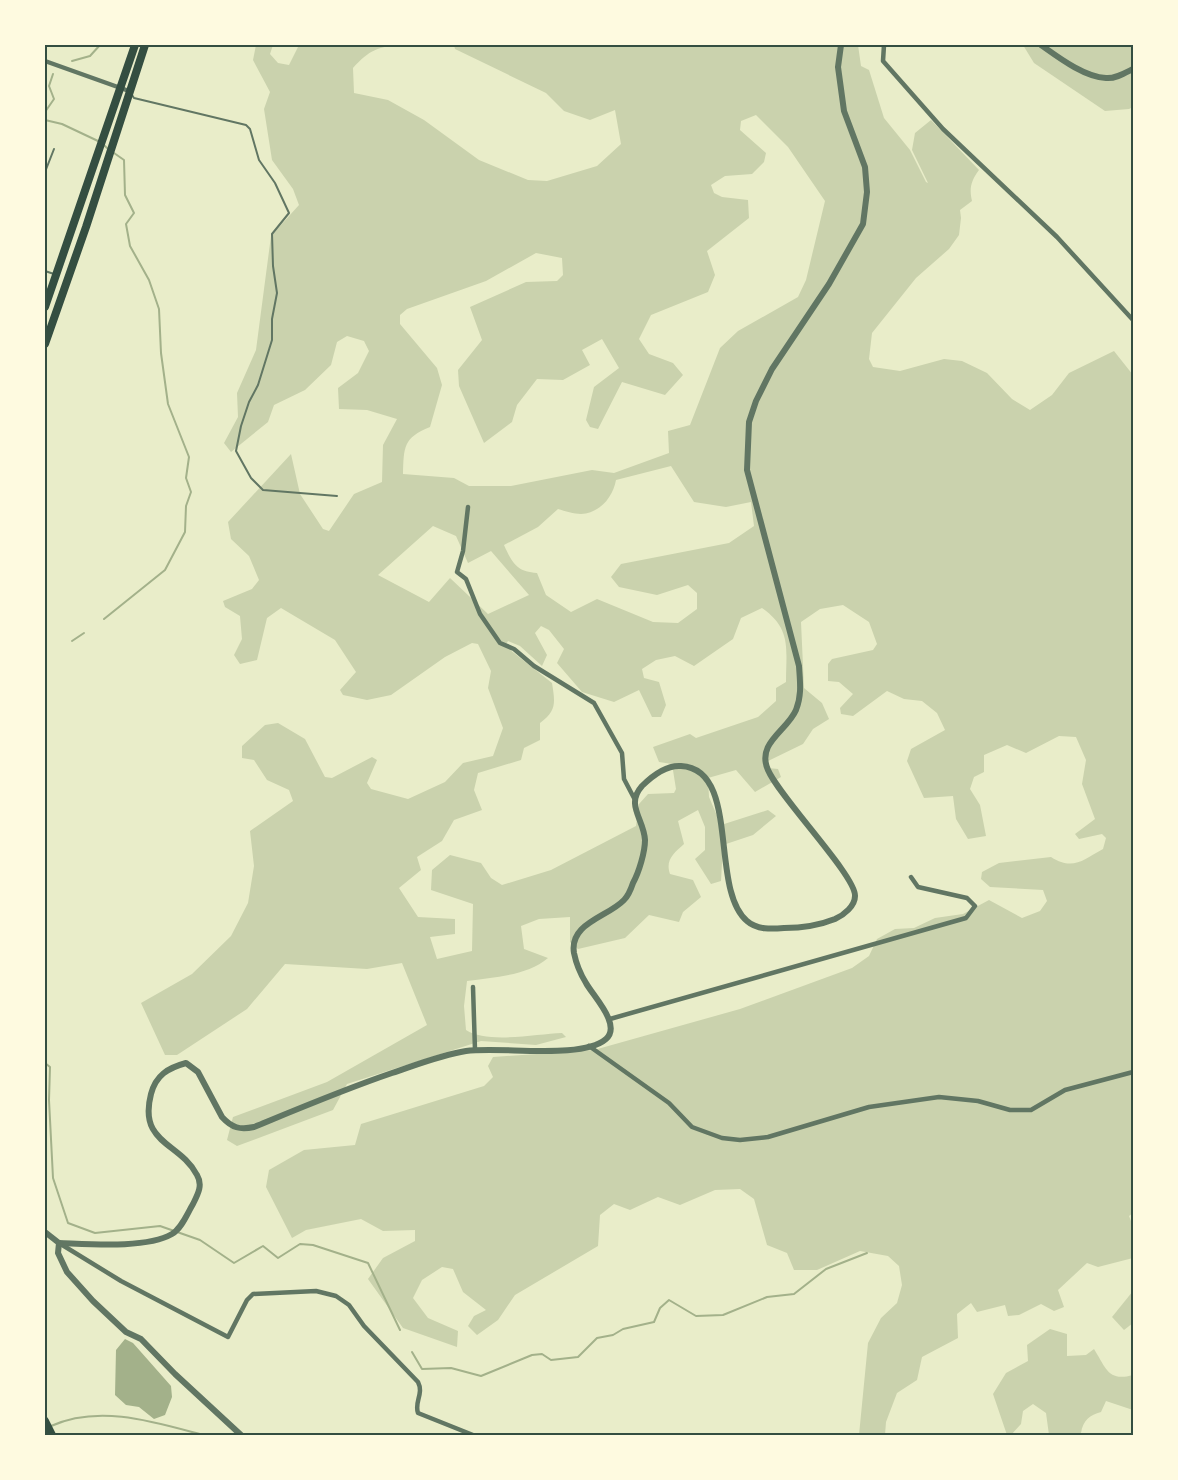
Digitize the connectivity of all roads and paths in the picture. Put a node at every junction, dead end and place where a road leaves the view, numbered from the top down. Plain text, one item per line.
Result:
1 (135, 45) edge
2 (145, 45) edge
3 (841, 45) edge
4 (884, 45) edge
5 (1041, 45) edge
6 (45, 62) edge
7 (1133, 69) edge
8 (121, 87) junction
9 (129, 91) junction
10 (54, 149) dead end
11 (45, 172) edge
12 (45, 271) edge
13 (55, 275) junction
14 (45, 307) edge
15 (1133, 320) edge
16 (45, 344) edge
17 (337, 496) dead end
18 (468, 507) dead end
19 (634, 798) junction
20 (912, 876) dead end
21 (473, 987) dead end
22 (610, 1019) junction
23 (589, 1046) junction
24 (475, 1050) junction
25 (1133, 1072) edge
26 (45, 1233) edge
27 (59, 1243) junction
28 (45, 1421) edge
29 (52, 1435) edge
30 (241, 1435) edge
31 (473, 1435) edge

1 - 8 main road
2 - 9 main road
3 - 19 street
4 - 15 street
5 - 7 street
6 - 8 street
8 - 9 street
8 - 13 main road
9 - 16 main road
9 - 17 lane
10 - 11 lane
12 - 13 lane
13 - 14 main road
18 - 19 street
19 - 22 street
20 - 22 street
21 - 24 street
22 - 23 street
23 - 24 street
23 - 25 street
24 - 27 street
26 - 27 street
27 - 30 street
27 - 31 street
28 - 29 main road

